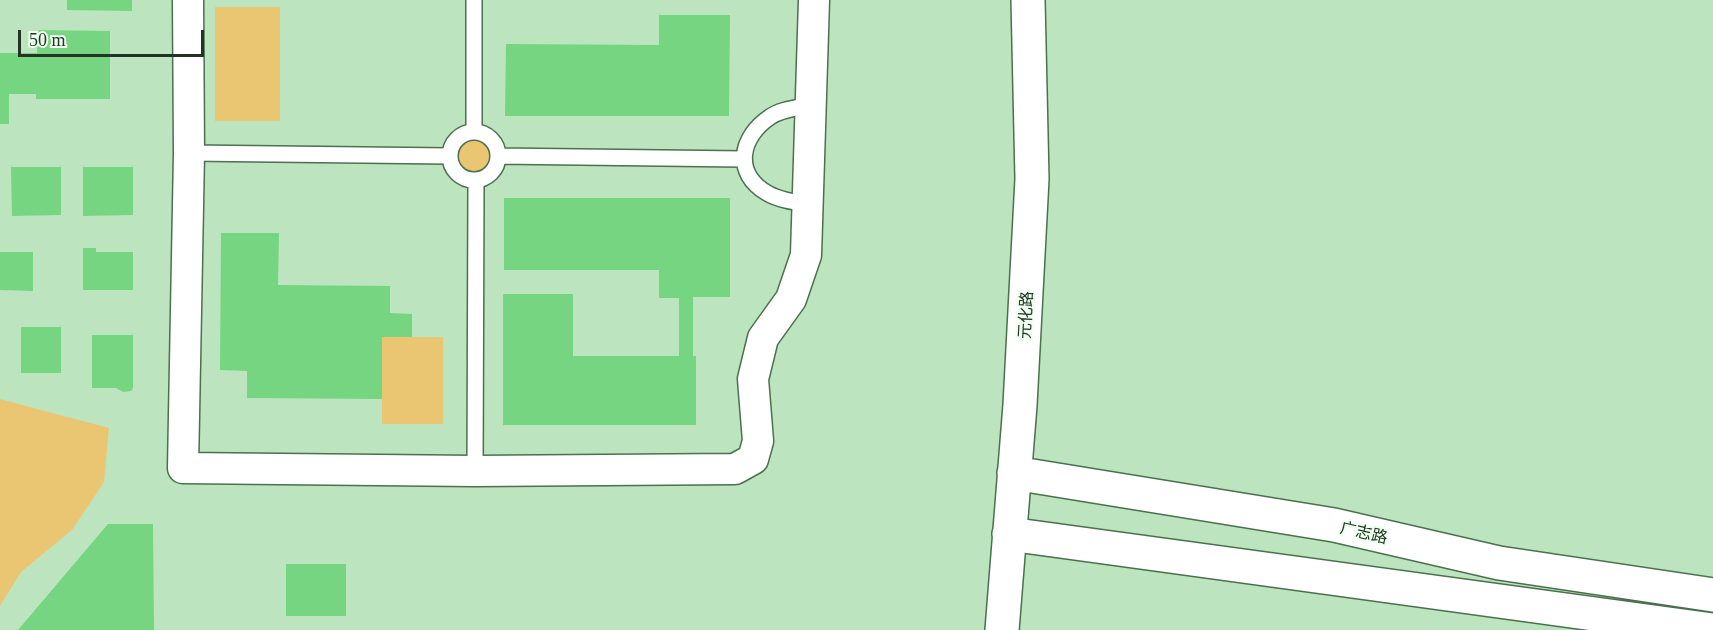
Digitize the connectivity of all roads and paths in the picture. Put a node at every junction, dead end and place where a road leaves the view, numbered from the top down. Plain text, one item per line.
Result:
1 (188, 0) edge
2 (474, 0) edge
3 (814, 0) edge
4 (1028, 0) edge
5 (810, 105) junction
6 (474, 131) junction
7 (189, 153) junction
8 (449, 156) junction
9 (498, 156) junction
10 (743, 159) junction
11 (476, 180) junction
12 (808, 204) junction
13 (476, 471) junction
14 (1014, 473) junction
15 (1009, 534) junction
16 (1713, 595) edge
17 (1002, 630) edge
18 (1711, 630) edge

1 - 7 street
2 - 6 lane
3 - 5 street
4 - 14 street, 元化路
5 - 10 lane
5 - 12 street
6 - 8 lane
6 - 9 lane
7 - 8 lane
7 - 13 street
8 - 11 lane
9 - 10 lane
9 - 11 lane
10 - 12 lane
11 - 13 lane
12 - 13 street
14 - 15 street, 元化路
14 - 16 street, 广志路
15 - 17 street, 元化路
15 - 18 street

